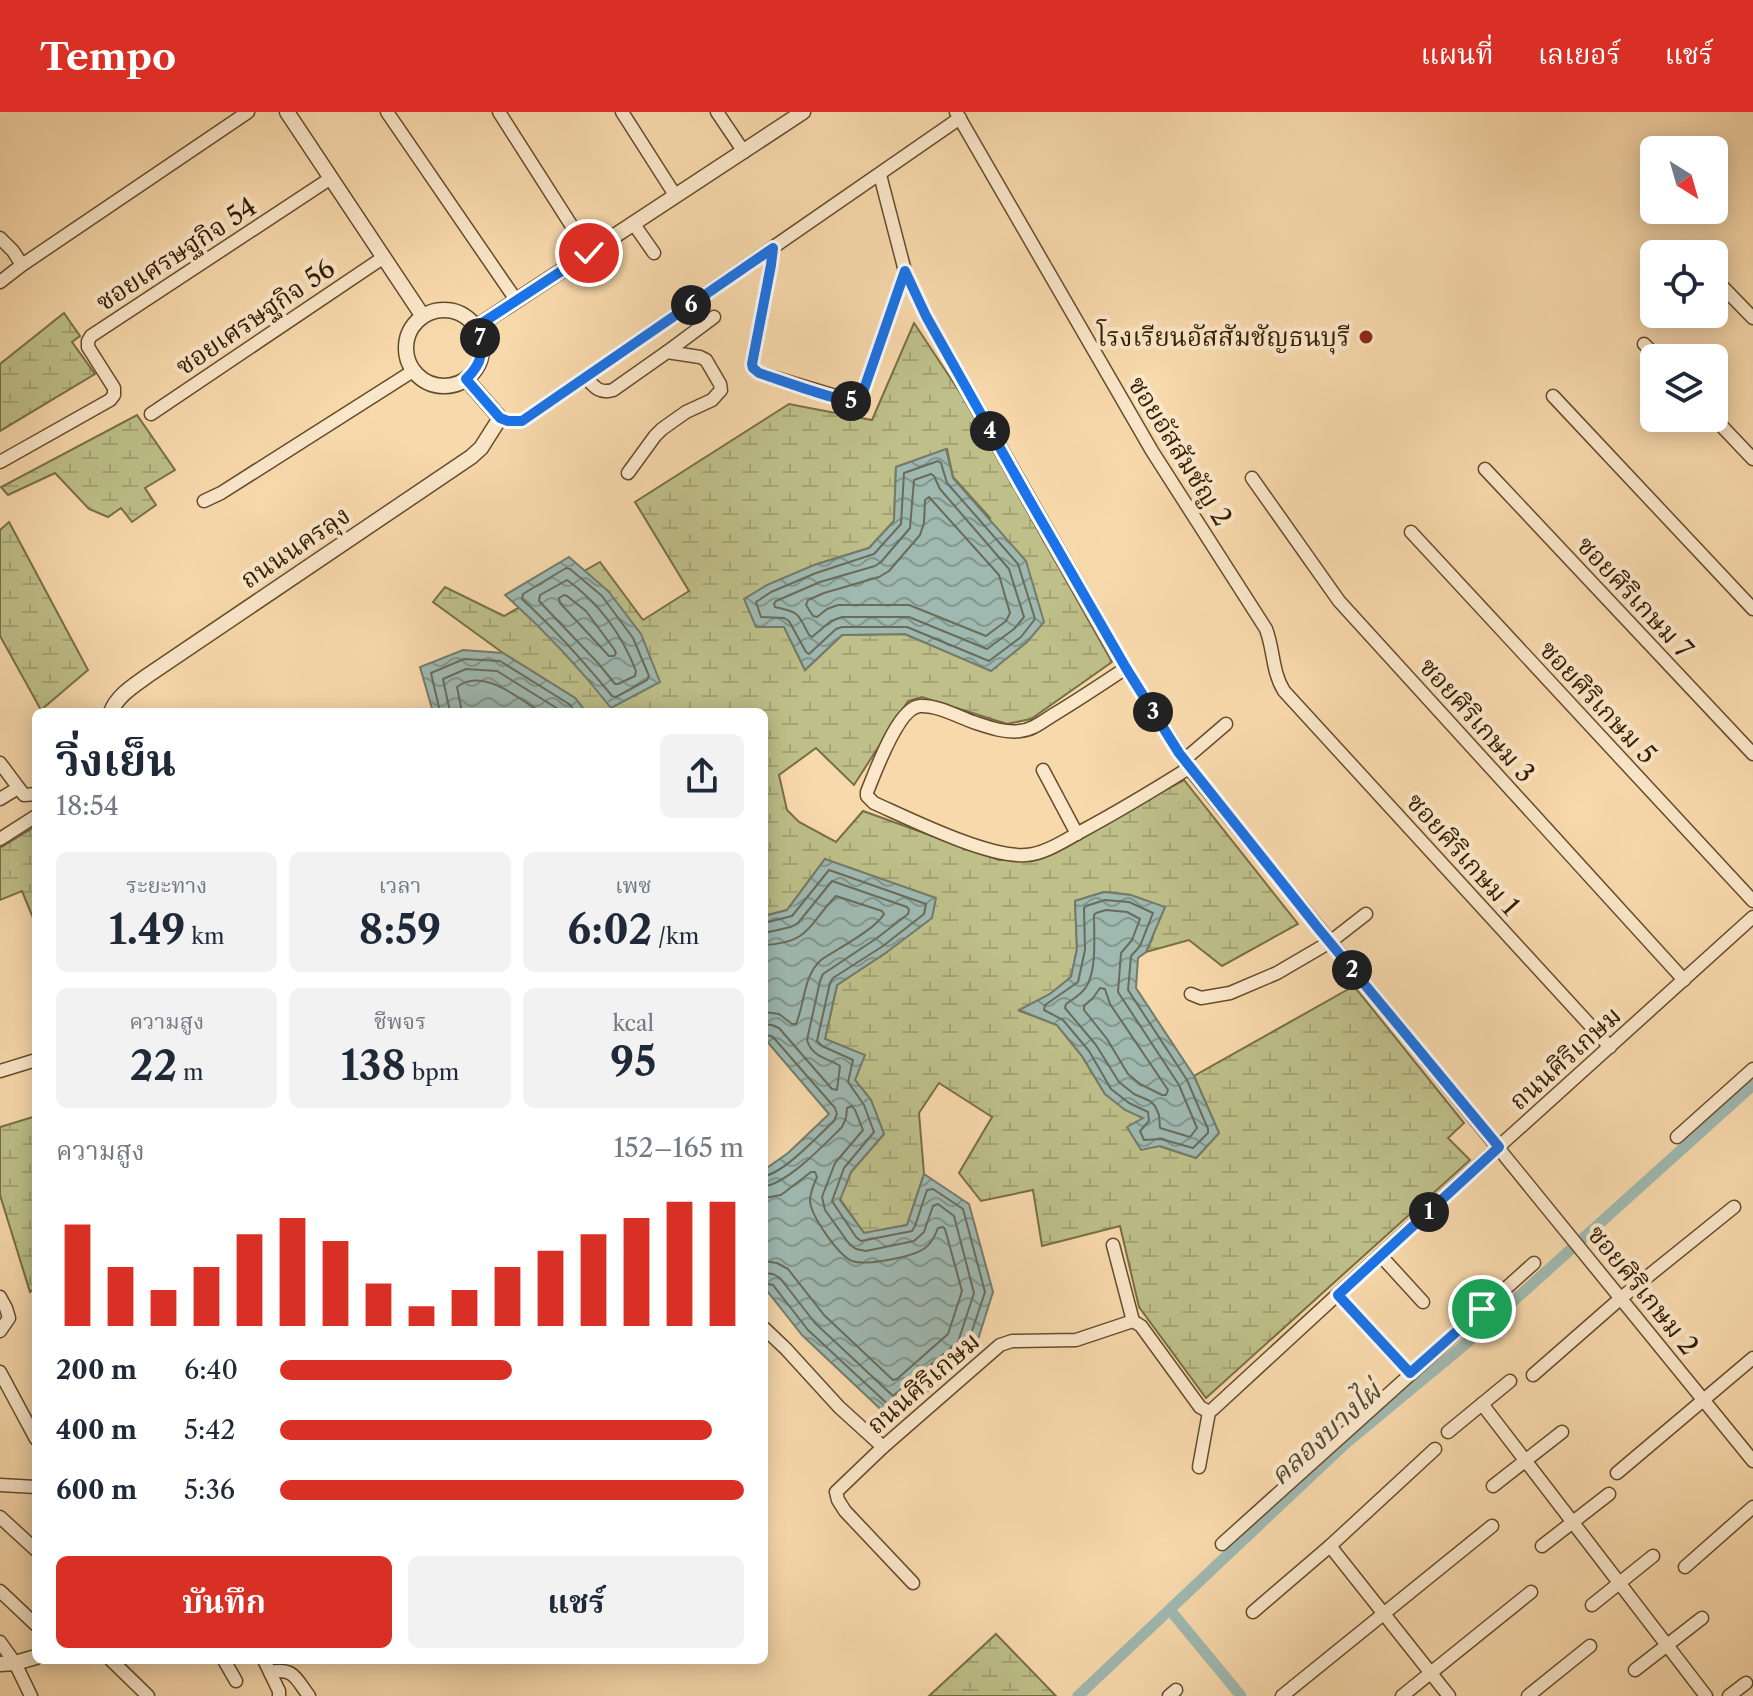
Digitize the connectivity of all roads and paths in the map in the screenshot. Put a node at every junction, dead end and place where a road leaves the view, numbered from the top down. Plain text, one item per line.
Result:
1 (248, 112) edge
2 (287, 112) edge
3 (387, 112) edge
4 (499, 112) edge
5 (622, 112) edge
6 (717, 112) edge
7 (803, 112) edge
8 (958, 115) edge
9 (744, 152) junction
10 (880, 175) junction
11 (331, 178) junction
12 (675, 195) junction
13 (633, 223) junction
14 (0, 238) edge
15 (773, 248) junction
16 (589, 253) junction
17 (654, 253) dead end
18 (384, 257) junction
19 (22, 265) junction
20 (905, 271) junction
21 (0, 282) edge
22 (1728, 292) edge
23 (516, 300) junction
24 (422, 315) junction
25 (714, 317) dead end
26 (1753, 318) edge
27 (476, 327) junction
28 (667, 352) junction
29 (413, 371) junction
30 (586, 378) junction
31 (466, 379) junction
32 (1553, 396) dead end
33 (151, 414) dead end
34 (500, 418) junction
35 (1727, 432) edge
36 (1753, 459) edge
37 (0, 462) edge
38 (1485, 469) dead end
39 (628, 473) dead end
40 (1252, 478) dead end
41 (204, 501) dead end
42 (1411, 532) dead end
43 (1753, 609) edge
44 (1126, 668) junction
45 (1284, 691) joint
46 (113, 708) edge
47 (1226, 724) dead end
48 (1753, 754) edge
49 (0, 763) edge
50 (1186, 764) junction
51 (1043, 770) dead end
52 (18, 788) junction
53 (32, 794) edge
54 (0, 799) edge
55 (32, 819) edge
56 (1077, 834) junction
57 (0, 839) edge
58 (1753, 901) edge
59 (1366, 914) dead end
60 (1753, 917) edge
61 (1330, 942) junction
62 (1684, 980) junction
63 (1191, 994) dead end
64 (1610, 1047) junction
65 (32, 1061) edge
66 (1753, 1069) edge
67 (0, 1071) edge
68 (1677, 1137) dead end
69 (1499, 1147) junction
70 (1734, 1207) dead end
71 (1113, 1245) dead end
72 (1381, 1256) junction
73 (1534, 1263) dead end
74 (1338, 1295) junction
75 (0, 1297) edge
76 (1621, 1298) junction
77 (1423, 1302) dead end
78 (1133, 1321) junction
79 (0, 1331) edge
80 (768, 1332) edge
81 (1753, 1358) edge
82 (0, 1372) edge
83 (1410, 1373) junction
84 (1533, 1375) dead end
85 (1510, 1381) dead end
86 (1704, 1400) junction
87 (1482, 1404) junction
88 (1209, 1412) junction
89 (32, 1432) edge
90 (1448, 1432) dead end
91 (1562, 1432) dead end
92 (883, 1447) junction
93 (1435, 1449) dead end
94 (1526, 1460) junction
95 (1753, 1461) edge
96 (1199, 1467) dead end
97 (1617, 1473) dead end
98 (0, 1485) edge
99 (1493, 1486) dead end
100 (32, 1487) edge
101 (1609, 1494) dead end
102 (1753, 1507) edge
103 (0, 1517) edge
104 (1574, 1522) junction
105 (1492, 1526) dead end
106 (1222, 1544) dead end
107 (32, 1546) edge
108 (1330, 1546) junction
109 (1542, 1546) dead end
110 (1653, 1556) dead end
111 (1685, 1567) dead end
112 (913, 1583) dead end
113 (1619, 1584) junction
114 (0, 1591) edge
115 (1531, 1592) dead end
116 (1592, 1605) dead end
117 (1253, 1612) dead end
118 (1385, 1614) junction
119 (1702, 1618) dead end
120 (32, 1621) edge
121 (0, 1642) edge
122 (1590, 1646) dead end
123 (1667, 1646) junction
124 (32, 1658) edge
125 (8, 1663) edge
126 (115, 1664) edge
127 (226, 1664) edge
128 (266, 1664) edge
129 (1635, 1670) dead end
130 (270, 1672) junction
131 (1431, 1673) junction
132 (236, 1681) dead end
133 (1746, 1683) dead end
134 (31, 1696) edge
135 (148, 1696) edge
136 (279, 1696) edge
137 (309, 1696) edge
138 (1282, 1696) edge
139 (1402, 1696) edge
140 (1449, 1696) edge
141 (1528, 1696) edge
142 (1706, 1696) edge
143 (1729, 1696) edge

1 - 19 street
2 - 11 street
3 - 23 street
4 - 16 street
5 - 12 street
6 - 9 street
7 - 9 street
8 - 10 street
8 - 45 street, ซอยอัสสัมชัญ 2
9 - 12 street
10 - 15 street
10 - 20 street, ซอยศิริเกษม 2
11 - 18 street
11 - 37 street, ซอยเศรษฐกิจ 54
12 - 13 street
13 - 16 street
13 - 17 street
14 - 19 street
15 - 20 street
15 - 30 street
16 - 23 street
18 - 24 street
18 - 33 street, ซอยเศรษฐกิจ 56
19 - 21 street
20 - 44 street, ซอยศิริเกษม 2
22 - 26 street
23 - 27 street
24 - 27 street
24 - 29 street
25 - 28 street
27 - 31 street
28 - 30 street
28 - 39 street
29 - 31 street
29 - 41 street
30 - 34 street
31 - 34 street
32 - 43 street
34 - 46 street, ถนนนครลุง
35 - 36 street
38 - 48 street, ซอยศิริเกษม 7
40 - 62 street, ซอยศิริเกษม 3
42 - 58 street, ซอยศิริเกษม 5
44 - 50 street, ซอยศิริเกษม 2
44 - 56 street
45 - 64 street, ซอยศิริเกษม 1
47 - 50 street
49 - 52 street
50 - 56 street
50 - 61 street, ซอยศิริเกษม 2
51 - 56 street
52 - 53 street
52 - 54 street
55 - 57 street
59 - 61 street
60 - 62 street, ถนนศิริเกษม
61 - 63 street
61 - 69 street, ซอยศิริเกษม 2
62 - 64 street, ถนนศิริเกษม
64 - 69 street, ถนนศิริเกษม
65 - 67 street
66 - 68 street
69 - 72 street, ถนนศิริเกษม
69 - 76 street, ซอยศิริเกษม 2
70 - 76 street
71 - 78 street
72 - 74 street, ถนนศิริเกษม
72 - 77 street
73 - 83 street
74 - 83 street
74 - 88 street, ถนนศิริเกษม
75 - 79 street
76 - 84 street
76 - 86 street, ซอยศิริเกษม 2
78 - 88 street
78 - 92 street, ถนนศิริเกษม
80 - 92 street
81 - 86 street
82 - 89 street
83 - 106 street
85 - 87 street
86 - 95 street, ซอยศิริเกษม 2
86 - 97 street
87 - 90 street
87 - 94 street
88 - 96 street
91 - 94 street
92 - 112 street, ถนนศิริเกษม
93 - 108 street
94 - 99 street
94 - 104 street
98 - 100 street
101 - 104 street
102 - 111 street
103 - 107 street
104 - 109 street
104 - 113 street
105 - 118 street
108 - 117 street
108 - 118 street
110 - 113 street
113 - 116 street
113 - 123 street
114 - 120 street
115 - 131 street
118 - 131 street
118 - 138 street
119 - 123 street
121 - 125 street
122 - 141 street
123 - 129 street
123 - 142 street
124 - 125 street
125 - 134 street
126 - 135 street
127 - 132 street
128 - 130 street
130 - 136 street
130 - 137 street
131 - 139 street
131 - 140 street
133 - 143 street

